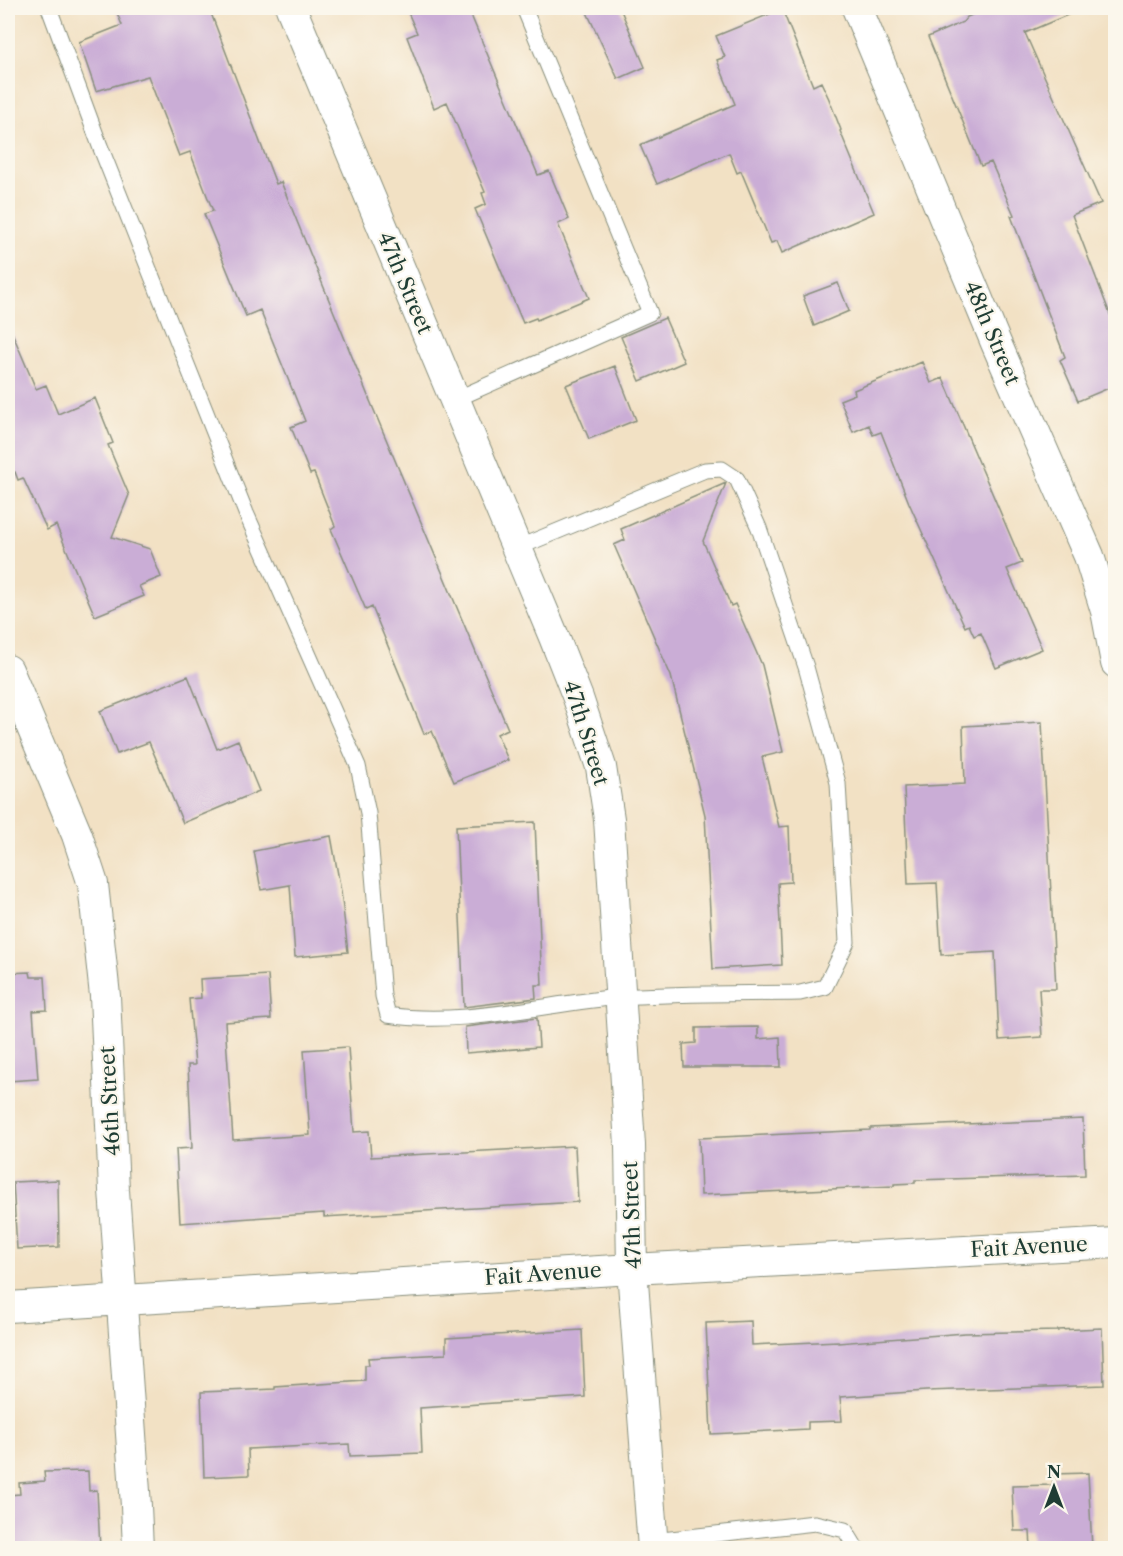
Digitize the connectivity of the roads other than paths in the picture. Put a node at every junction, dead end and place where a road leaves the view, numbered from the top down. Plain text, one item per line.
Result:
1 (49, 8) edge
2 (291, 8) edge
3 (524, 8) edge
4 (857, 8) edge
5 (454, 400) junction
6 (517, 548) junction
7 (1111, 610) edge
8 (1116, 663) edge
9 (8, 670) edge
10 (621, 997) junction
11 (1116, 1243) edge
12 (633, 1269) junction
13 (122, 1301) junction
14 (8, 1307) edge
15 (653, 1545) edge
16 (138, 1548) edge
17 (856, 1548) edge

1 - 10 lane
2 - 5 street, 47th Street
3 - 5 lane
4 - 7 street, 48th Street
5 - 6 street, 47th Street
6 - 10 street, 47th Street
6 - 10 lane
7 - 8 street, 48th Street
9 - 13 street, 46th Street
10 - 12 street, 47th Street
11 - 12 street, Fait Avenue
12 - 13 street, Fait Avenue
12 - 15 street, 47th Street
13 - 14 street, Fait Avenue
13 - 16 street, 46th Street
15 - 17 lane

